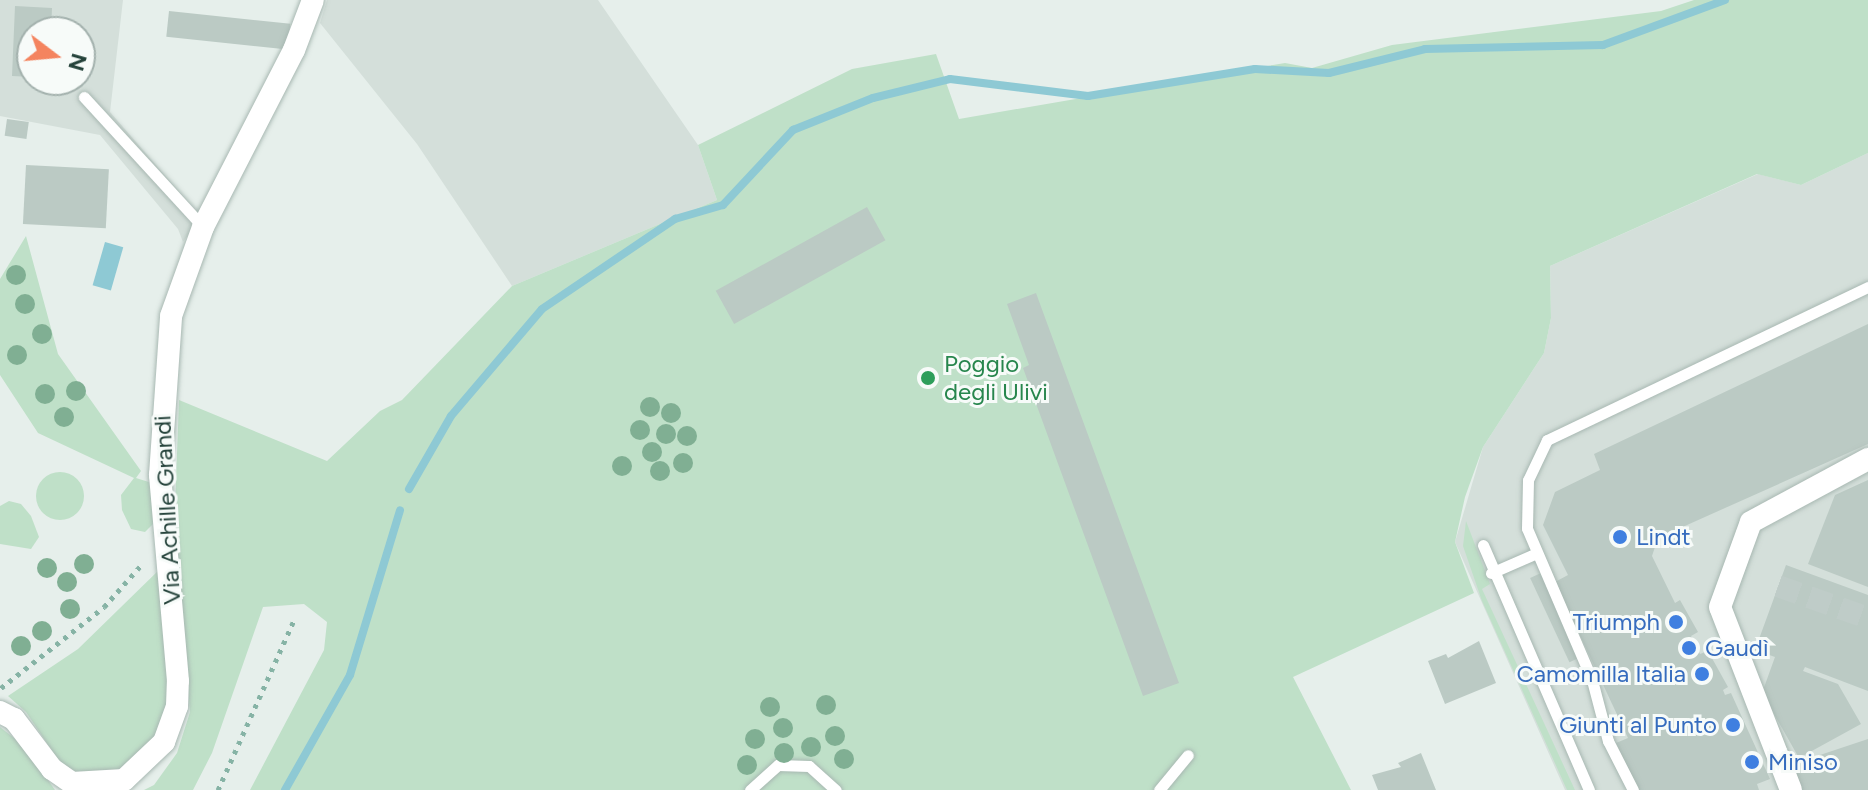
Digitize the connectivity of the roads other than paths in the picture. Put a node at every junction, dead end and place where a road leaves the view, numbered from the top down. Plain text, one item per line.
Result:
1 (313, 0) edge
2 (84, 97) dead end
3 (203, 227) junction
4 (1868, 287) edge
5 (1868, 459) edge
6 (1483, 545) dead end
7 (1537, 553) junction
8 (1491, 573) junction
9 (0, 712) edge
10 (1188, 755) dead end
11 (750, 790) edge
12 (836, 790) edge
13 (1159, 790) edge
14 (1589, 790) edge
15 (1633, 790) edge
16 (1791, 790) edge

1 - 3 street, Via Achille Grandi
2 - 3 lane
3 - 9 street, Via Achille Grandi
4 - 7 lane
5 - 16 street
6 - 8 lane
7 - 8 lane
7 - 15 lane
8 - 14 lane
10 - 13 lane
11 - 12 lane

